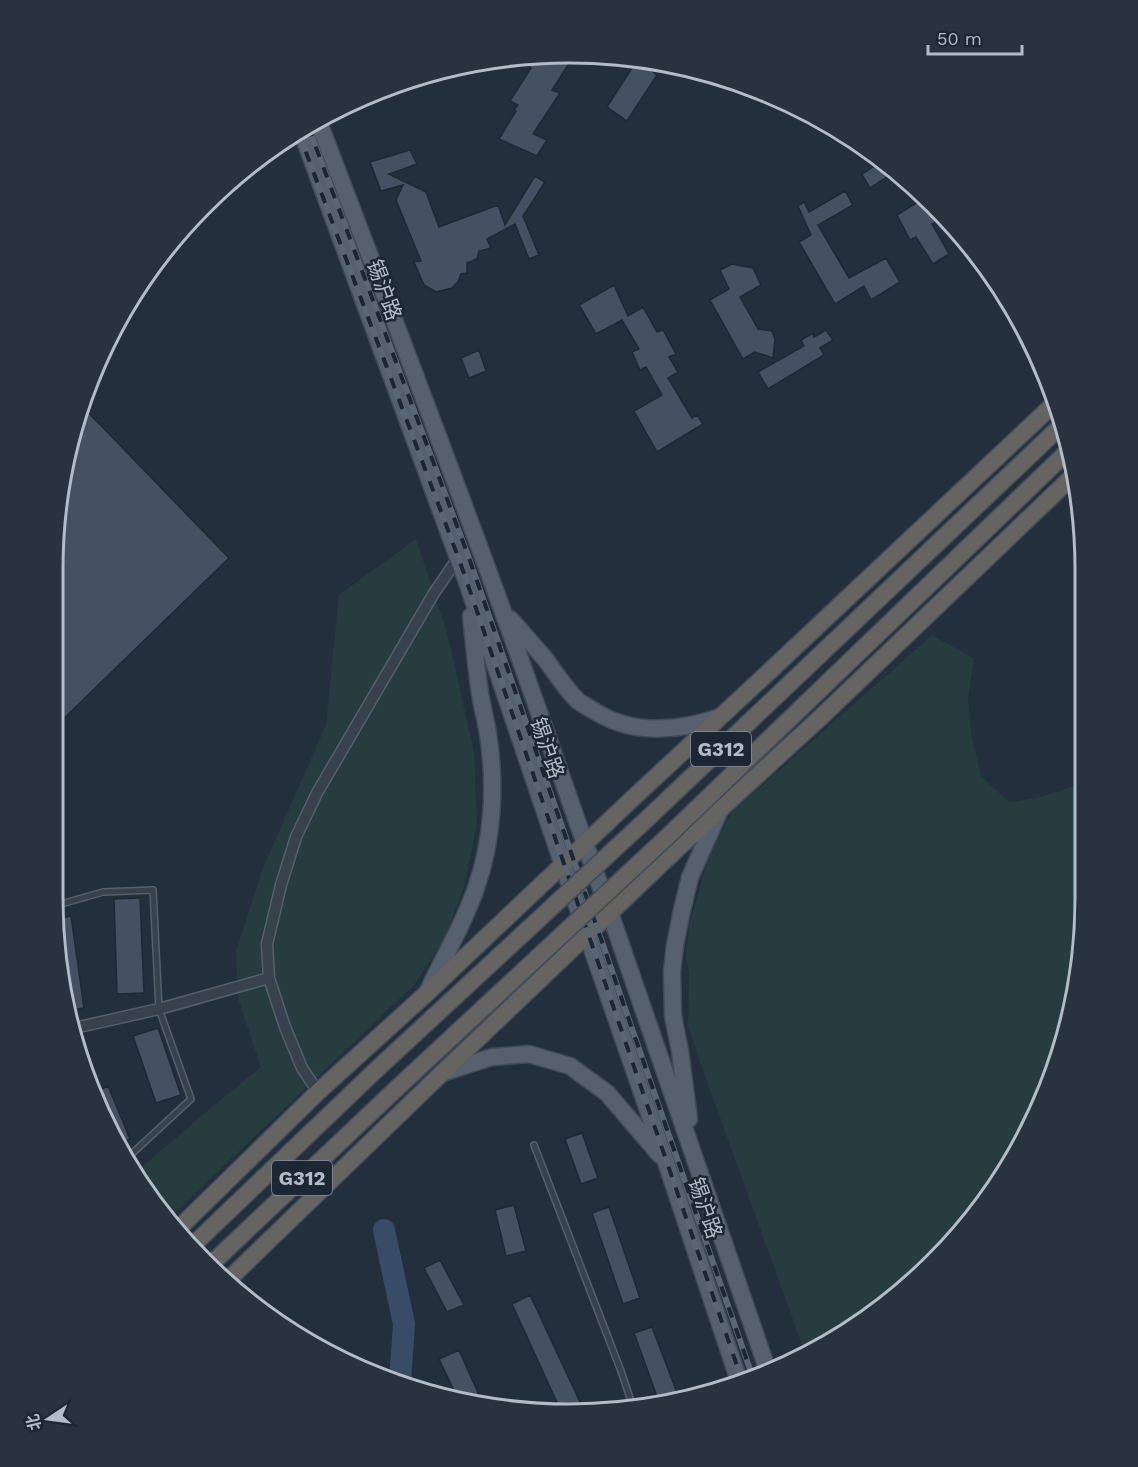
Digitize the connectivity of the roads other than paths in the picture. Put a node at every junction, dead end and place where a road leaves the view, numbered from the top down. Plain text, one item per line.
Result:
1 (321, 128) edge
2 (304, 138) edge
3 (1049, 409) edge
4 (1056, 431) edge
5 (1062, 457) edge
6 (1067, 482) edge
7 (458, 558) junction
8 (467, 582) junction
9 (502, 610) junction
10 (720, 717) junction
11 (720, 810) junction
12 (585, 844) junction
13 (563, 865) junction
14 (63, 903) edge
15 (610, 913) junction
16 (588, 935) junction
17 (269, 978) junction
18 (427, 993) junction
19 (159, 1009) junction
20 (80, 1027) edge
21 (442, 1073) junction
22 (318, 1092) junction
23 (534, 1145) dead end
24 (132, 1153) edge
25 (695, 1158) junction
26 (666, 1162) junction
27 (183, 1224) edge
28 (197, 1240) edge
29 (215, 1260) edge
30 (232, 1276) edge
31 (766, 1364) edge
32 (737, 1375) edge
33 (631, 1400) edge

1 - 9 main road, 锡沪路
2 - 7 main road, 锡沪路
3 - 10 highway
4 - 28 highway, G312, bridge
5 - 29 highway, G312, bridge
6 - 11 highway
7 - 8 main road, 锡沪路
7 - 17 street
8 - 13 main road, 锡沪路
8 - 18 main road
9 - 10 main road
9 - 12 main road, 锡沪路
10 - 12 highway
11 - 15 highway
11 - 25 main road
12 - 13 highway
12 - 15 main road, 锡沪路
13 - 16 main road, 锡沪路
13 - 18 highway
14 - 19 lane
15 - 16 highway
15 - 25 main road, 锡沪路
16 - 21 highway
16 - 26 main road, 锡沪路
17 - 19 street
17 - 22 street
18 - 22 highway
19 - 20 street
19 - 24 lane
21 - 26 main road
21 - 30 highway
22 - 27 highway
23 - 33 lane
25 - 31 main road
26 - 32 main road, 锡沪路

